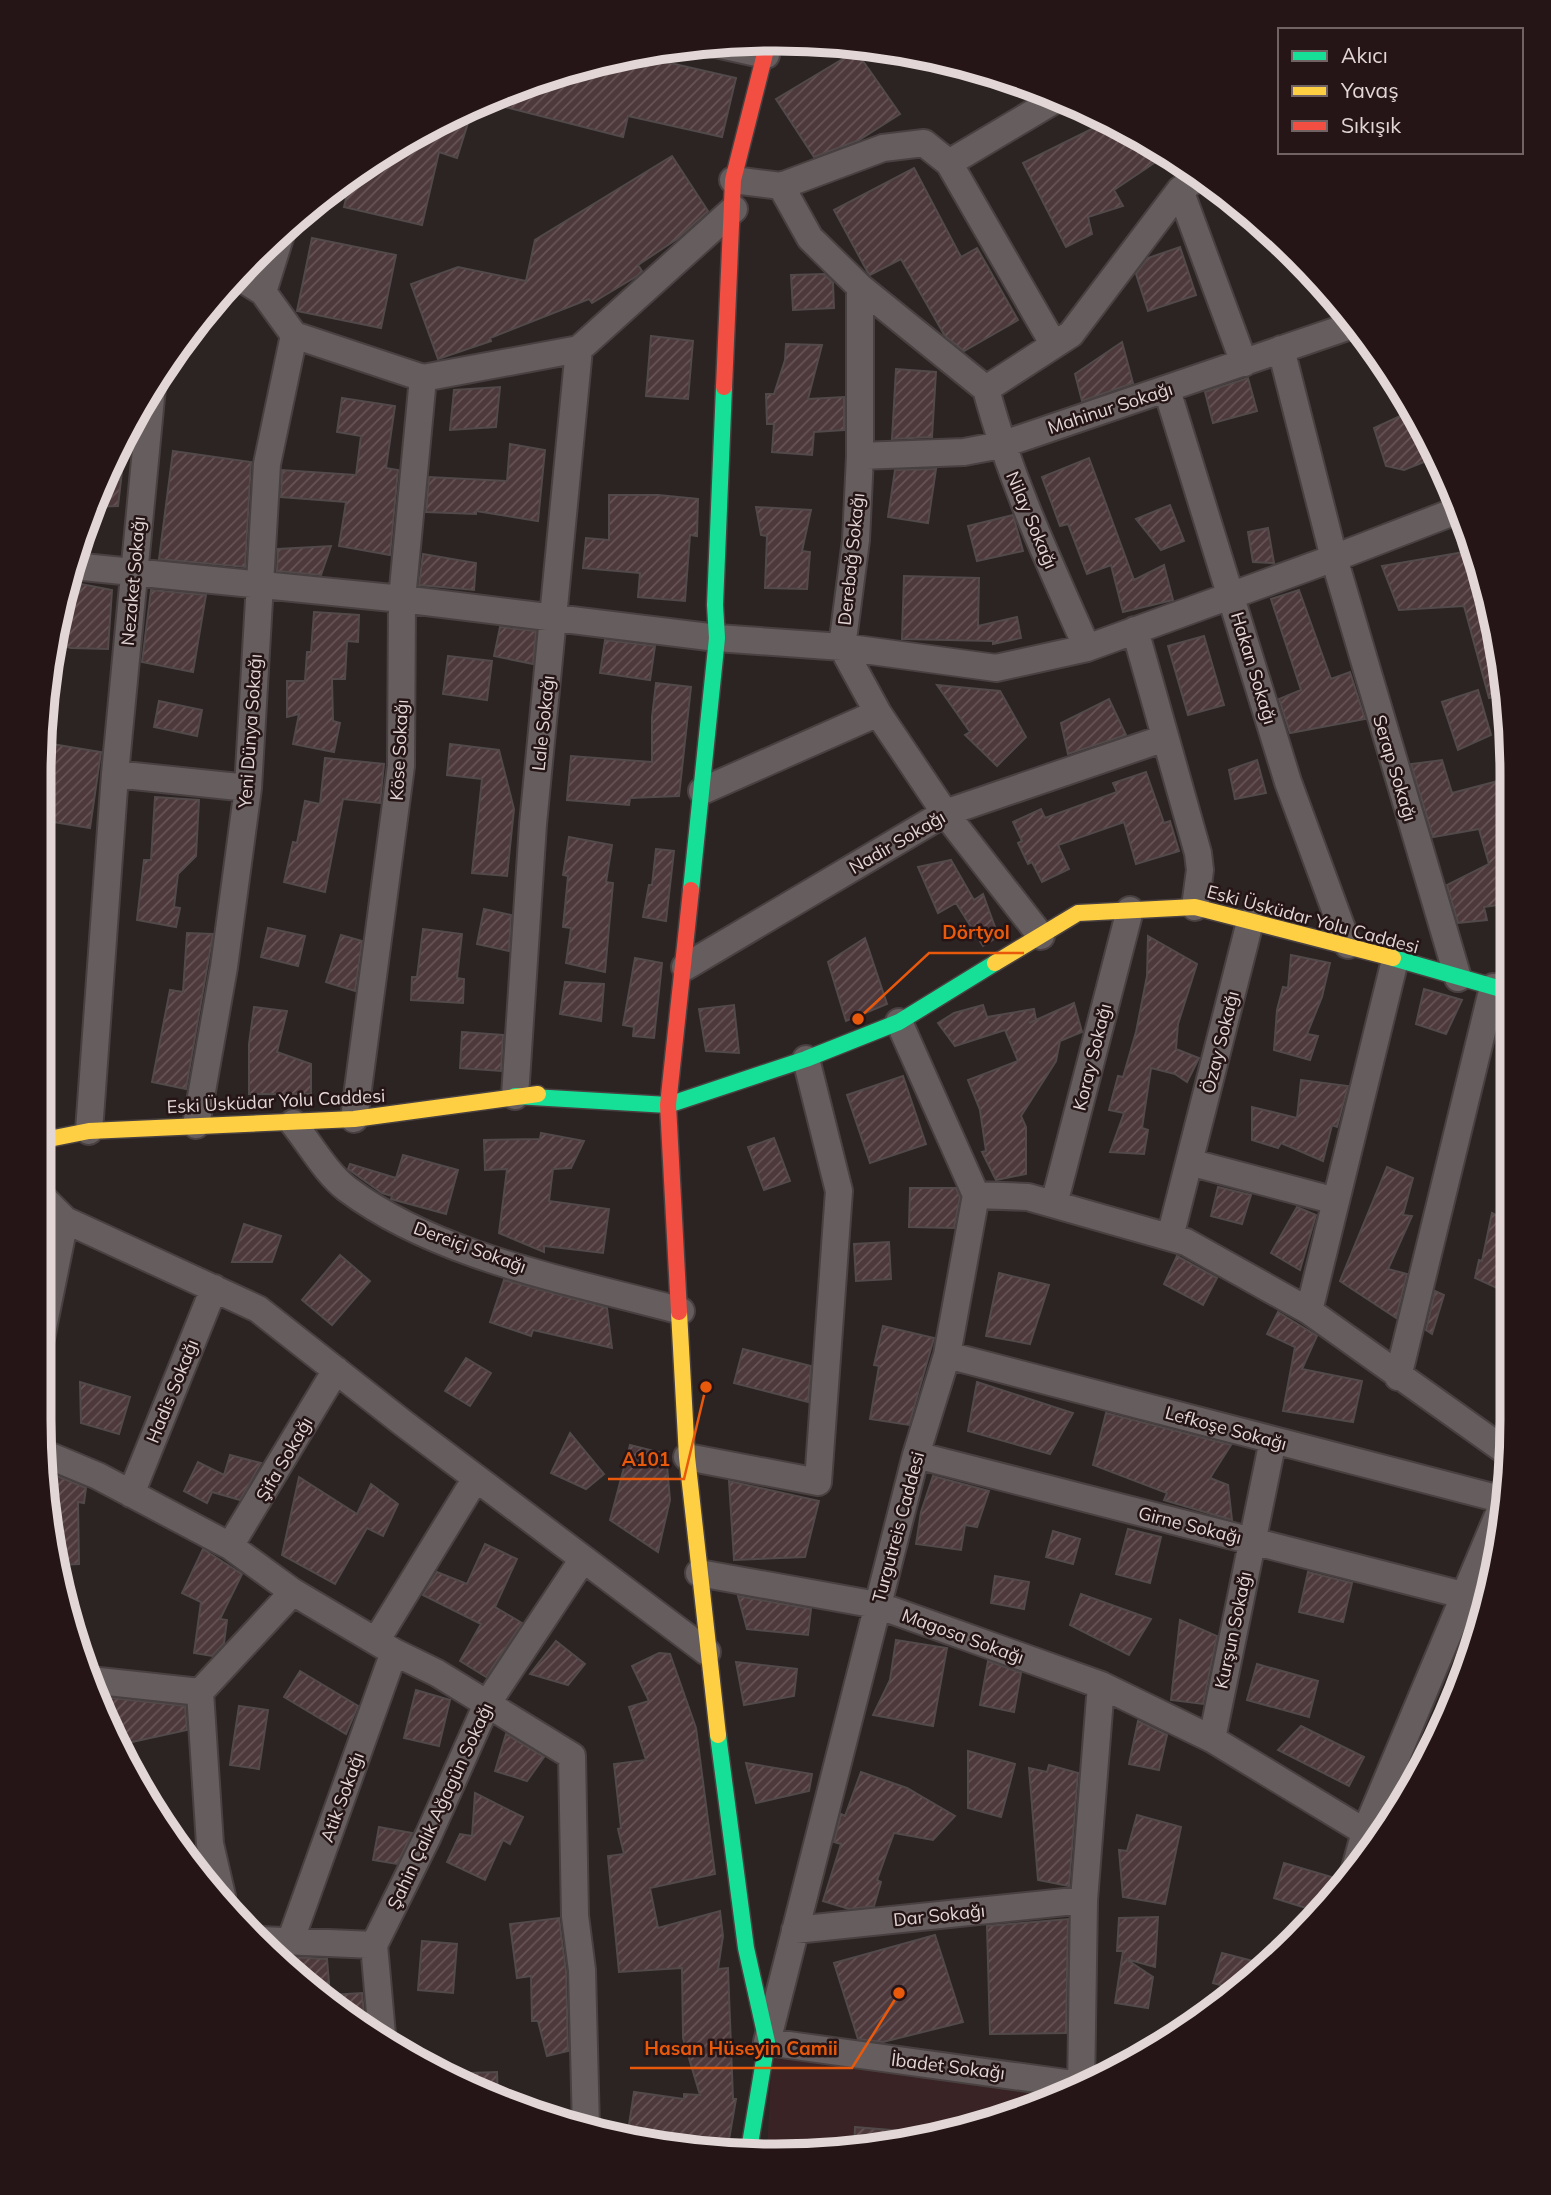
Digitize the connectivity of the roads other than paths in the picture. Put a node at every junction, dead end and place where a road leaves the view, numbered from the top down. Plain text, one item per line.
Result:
1 (766, 51) edge
2 (1048, 104) edge
3 (949, 163) junction
4 (733, 180) junction
5 (1190, 183) edge
6 (780, 186) junction
7 (733, 209) junction
8 (276, 251) edge
9 (246, 281) edge
10 (860, 287) junction
11 (264, 292) junction
12 (1345, 328) edge
13 (294, 335) junction
14 (1054, 345) junction
15 (579, 349) junction
16 (1281, 349) junction
17 (1244, 363) junction
18 (423, 379) junction
19 (986, 388) junction
20 (1167, 390) junction
21 (150, 410) edge
22 (1001, 445) junction
23 (860, 456) junction
24 (1451, 513) edge
25 (1334, 558) junction
26 (82, 567) edge
27 (134, 572) junction
28 (260, 584) junction
29 (1232, 597) junction
30 (402, 600) junction
31 (554, 618) junction
32 (1135, 630) junction
33 (717, 638) junction
34 (842, 647) junction
35 (1087, 648) junction
36 (878, 713) junction
37 (1165, 738) junction
38 (115, 774) junction
39 (248, 788) junction
40 (702, 791) junction
41 (945, 813) junction
42 (1195, 907) junction
43 (1129, 910) junction
44 (1250, 922) junction
45 (1041, 936) junction
46 (1348, 945) junction
47 (1395, 960) junction
48 (685, 967) junction
49 (1458, 978) junction
50 (1500, 989) edge
51 (899, 1022) junction
52 (806, 1059) junction
53 (712, 1073) dead end
54 (619, 1084) dead end
55 (515, 1096) junction
56 (668, 1105) junction
57 (354, 1119) junction
58 (293, 1123) junction
59 (196, 1125) junction
60 (89, 1131) junction
61 (51, 1138) edge
62 (1189, 1162) junction
63 (976, 1195) junction
64 (1336, 1201) junction
65 (1054, 1204) junction
66 (51, 1207) edge
67 (65, 1220) junction
68 (1170, 1237) junction
69 (51, 1286) edge
70 (214, 1288) junction
71 (681, 1311) junction
72 (1308, 1311) junction
73 (947, 1355) junction
74 (335, 1370) junction
75 (1398, 1377) junction
76 (1273, 1440) junction
77 (1499, 1447) edge
78 (916, 1455) junction
79 (52, 1457) edge
80 (687, 1457) junction
81 (476, 1478) junction
82 (131, 1494) junction
83 (1496, 1495) edge
84 (1492, 1528) edge
85 (1252, 1541) junction
86 (230, 1546) junction
87 (583, 1559) junction
88 (699, 1573) junction
89 (293, 1592) junction
90 (1463, 1595) junction
91 (877, 1605) junction
92 (385, 1647) junction
93 (707, 1652) junction
94 (100, 1681) edge
95 (1101, 1685) junction
96 (200, 1692) junction
97 (487, 1704) junction
98 (1212, 1739) junction
99 (1376, 1825) edge
100 (1368, 1836) edge
101 (219, 1882) edge
102 (1084, 1900) junction
103 (794, 1930) junction
104 (273, 1941) edge
105 (290, 1942) junction
106 (374, 1945) junction
107 (381, 2027) edge
108 (767, 2042) junction
109 (1083, 2076) edge
110 (1065, 2084) edge
111 (586, 2119) edge
112 (750, 2143) edge

1 - 4 street
2 - 3 street
3 - 6 street
3 - 14 street
4 - 6 street
4 - 7 street
5 - 14 street
5 - 17 street
6 - 10 street
7 - 15 street
7 - 33 street
8 - 11 street
9 - 11 street
10 - 19 street
10 - 23 street, Derebağ Sokağı
11 - 13 street
12 - 16 street, Mahinur Sokağı
13 - 18 street
13 - 28 street, Yeni Dünya Sokağı
14 - 19 street
15 - 18 street
15 - 31 street, Lale Sokağı
16 - 17 street, Mahinur Sokağı
16 - 25 street, Serap Sokağı
17 - 20 street, Mahinur Sokağı
18 - 30 street, Köse Sokağı
19 - 22 street, Nilay Sokağı
20 - 22 street, Mahinur Sokağı
20 - 29 street, Hakan Sokağı
21 - 27 street, Nezaket Sokağı
22 - 23 street, Mahinur Sokağı
22 - 35 street, Nilay Sokağı
23 - 34 street, Derebağ Sokağı
24 - 25 street
25 - 29 street
25 - 49 street, Serap Sokağı
26 - 27 street
27 - 28 street
27 - 38 street, Nezaket Sokağı
28 - 30 street
28 - 39 street, Yeni Dünya Sokağı
29 - 32 street
29 - 46 street, Hakan Sokağı
30 - 31 street
30 - 57 street, Köse Sokağı
31 - 33 street
31 - 55 street, Lale Sokağı
32 - 35 street
32 - 37 street
33 - 34 street
33 - 40 street
34 - 35 street
34 - 36 street, Derebağ Sokağı
36 - 40 street
36 - 41 street, Derebağ Sokağı
37 - 41 street, Nadir Sokağı
37 - 42 street
38 - 39 street
38 - 60 street, Nezaket Sokağı
39 - 59 street, Yeni Dünya Sokağı
40 - 48 street
41 - 45 street, Derebağ Sokağı
41 - 48 street, Nadir Sokağı
42 - 43 street, Eski Üsküdar Yolu Caddesi
42 - 44 street, Eski Üsküdar Yolu Caddesi
43 - 45 street, Eski Üsküdar Yolu Caddesi
43 - 65 street, Koray Sokağı
44 - 46 street, Eski Üsküdar Yolu Caddesi
44 - 62 street, Özay Sokağı
45 - 51 street, Eski Üsküdar Yolu Caddesi
46 - 47 street, Eski Üsküdar Yolu Caddesi
47 - 49 street, Eski Üsküdar Yolu Caddesi
47 - 64 street
48 - 56 street
49 - 50 street, Eski Üsküdar Yolu Caddesi
50 - 75 street
51 - 52 street, Eski Üsküdar Yolu Caddesi
51 - 63 street
52 - 53 street, Eski Üsküdar Yolu Caddesi
52 - 56 street, Eski Üsküdar Yolu Caddesi
52 - 80 street
54 - 55 street, Eski Üsküdar Yolu Caddesi
55 - 56 street, Eski Üsküdar Yolu Caddesi
55 - 57 street, Eski Üsküdar Yolu Caddesi
56 - 71 street
57 - 58 street, Eski Üsküdar Yolu Caddesi
58 - 59 street, Eski Üsküdar Yolu Caddesi
58 - 71 street, Dereiçi Sokağı
59 - 60 street, Eski Üsküdar Yolu Caddesi
60 - 61 street, Eski Üsküdar Yolu Caddesi
62 - 64 street
62 - 68 street, Özay Sokağı
63 - 65 street
63 - 73 street, Turgutreis Caddesi
64 - 72 street
65 - 68 street
66 - 67 street
67 - 69 street
67 - 70 street
68 - 72 street
70 - 74 street
70 - 82 street, Hadis Sokağı
71 - 80 street
72 - 75 street
73 - 76 street, Lefkoşe Sokağı
73 - 78 street, Turgutreis Caddesi
74 - 81 street
74 - 86 street, Şifa Sokağı
75 - 77 street
76 - 83 street, Lefkoşe Sokağı
76 - 85 street, Kurşun Sokağı
78 - 85 street, Girne Sokağı
78 - 91 street, Turgutreis Caddesi
79 - 82 street
80 - 88 street
81 - 87 street
81 - 92 street, Atik Sokağı
82 - 86 street
84 - 90 street
85 - 90 street, Girne Sokağı
85 - 98 street, Kurşun Sokağı
86 - 89 street
87 - 93 street
87 - 97 street, Şahin Çalık Ağagün Sokağı
88 - 91 street, Magosa Sokağı
88 - 93 street
89 - 92 street
89 - 96 street
90 - 99 street
91 - 95 street, Magosa Sokağı
91 - 103 street, Turgutreis Caddesi
92 - 97 street
92 - 105 street, Atik Sokağı
93 - 108 street
94 - 96 street
95 - 98 street, Magosa Sokağı
95 - 102 street
96 - 101 street
97 - 106 street, Şahin Çalık Ağagün Sokağı
97 - 111 street
98 - 100 street, Magosa Sokağı
102 - 103 street, Dar Sokağı
102 - 109 street
103 - 108 street, Turgutreis Caddesi
104 - 105 street
105 - 106 street
106 - 107 street
108 - 110 street, İbadet Sokağı
108 - 112 street

